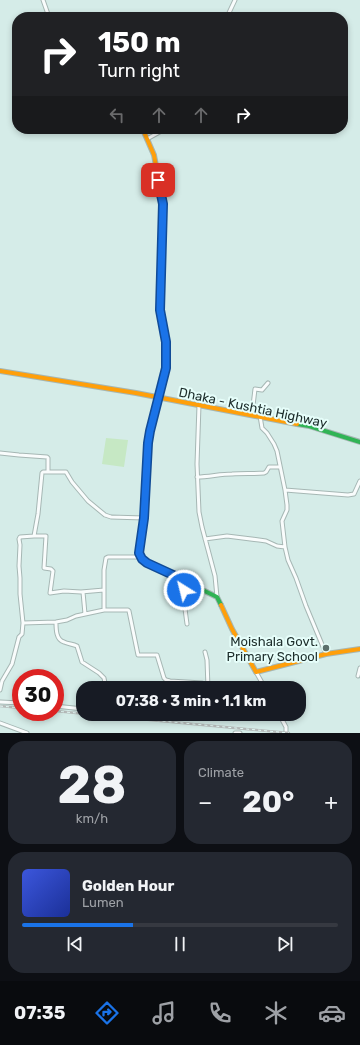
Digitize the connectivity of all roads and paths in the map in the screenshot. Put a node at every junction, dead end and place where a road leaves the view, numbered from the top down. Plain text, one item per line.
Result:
1 (43, 0) edge
2 (235, 0) edge
3 (47, 12) edge
4 (229, 12) edge
5 (144, 134) edge
6 (156, 134) edge
7 (147, 139) junction
8 (0, 371) edge
9 (268, 383) dead end
10 (158, 398) junction
11 (199, 405) junction
12 (252, 414) junction
13 (260, 416) junction
14 (360, 442) edge
15 (0, 453) edge
16 (280, 467) junction
17 (48, 472) junction
18 (197, 477) junction
19 (360, 481) edge
20 (285, 490) junction
21 (144, 518) junction
22 (34, 536) junction
23 (205, 539) junction
24 (285, 547) junction
25 (140, 556) junction
26 (184, 580) junction
27 (104, 590) junction
28 (83, 592) junction
29 (217, 597) junction
30 (104, 610) junction
31 (85, 614) junction
32 (56, 622) junction
33 (23, 623) junction
34 (187, 624) dead end
35 (360, 649) edge
36 (205, 652) dead end
37 (326, 654) junction
38 (360, 668) edge
39 (256, 672) junction
40 (358, 676) dead end
41 (104, 681) edge
42 (170, 681) edge
43 (208, 681) edge
44 (261, 681) edge
45 (0, 690) edge
46 (0, 702) edge
47 (12, 703) edge
48 (64, 707) edge
49 (76, 708) edge
50 (283, 721) edge
51 (0, 723) edge
52 (16, 729) junction
53 (15, 733) edge
54 (27, 733) edge
55 (235, 733) edge
56 (240, 733) edge
57 (286, 733) edge

1 - 3 street
2 - 4 street
5 - 7 street
6 - 7 street
7 - 10 street
8 - 10 street, Dhaka - Kushtia Highway
9 - 12 street
10 - 11 street, Dhaka - Kushtia Highway
10 - 21 street
11 - 12 street, Dhaka - Kushtia Highway
11 - 18 street
12 - 13 street, Dhaka - Kushtia Highway
13 - 14 street, Dhaka - Kushtia Highway
13 - 16 street
15 - 17 street
16 - 18 street
16 - 20 street
17 - 21 street
17 - 22 street
18 - 23 street
19 - 20 street
20 - 24 street
21 - 25 street
22 - 28 street
22 - 33 street
23 - 24 street
23 - 29 street
24 - 37 street
25 - 26 street
25 - 27 street
26 - 29 street
26 - 34 street
27 - 28 street
27 - 30 street
28 - 31 street
29 - 39 street
30 - 31 street
30 - 42 street
31 - 32 street
32 - 33 street
32 - 41 street
33 - 45 street
35 - 37 street
36 - 43 street
37 - 39 street
38 - 40 street
39 - 44 street
46 - 47 street
48 - 49 street
50 - 57 street
51 - 52 street
52 - 53 street
52 - 54 street
55 - 56 street

